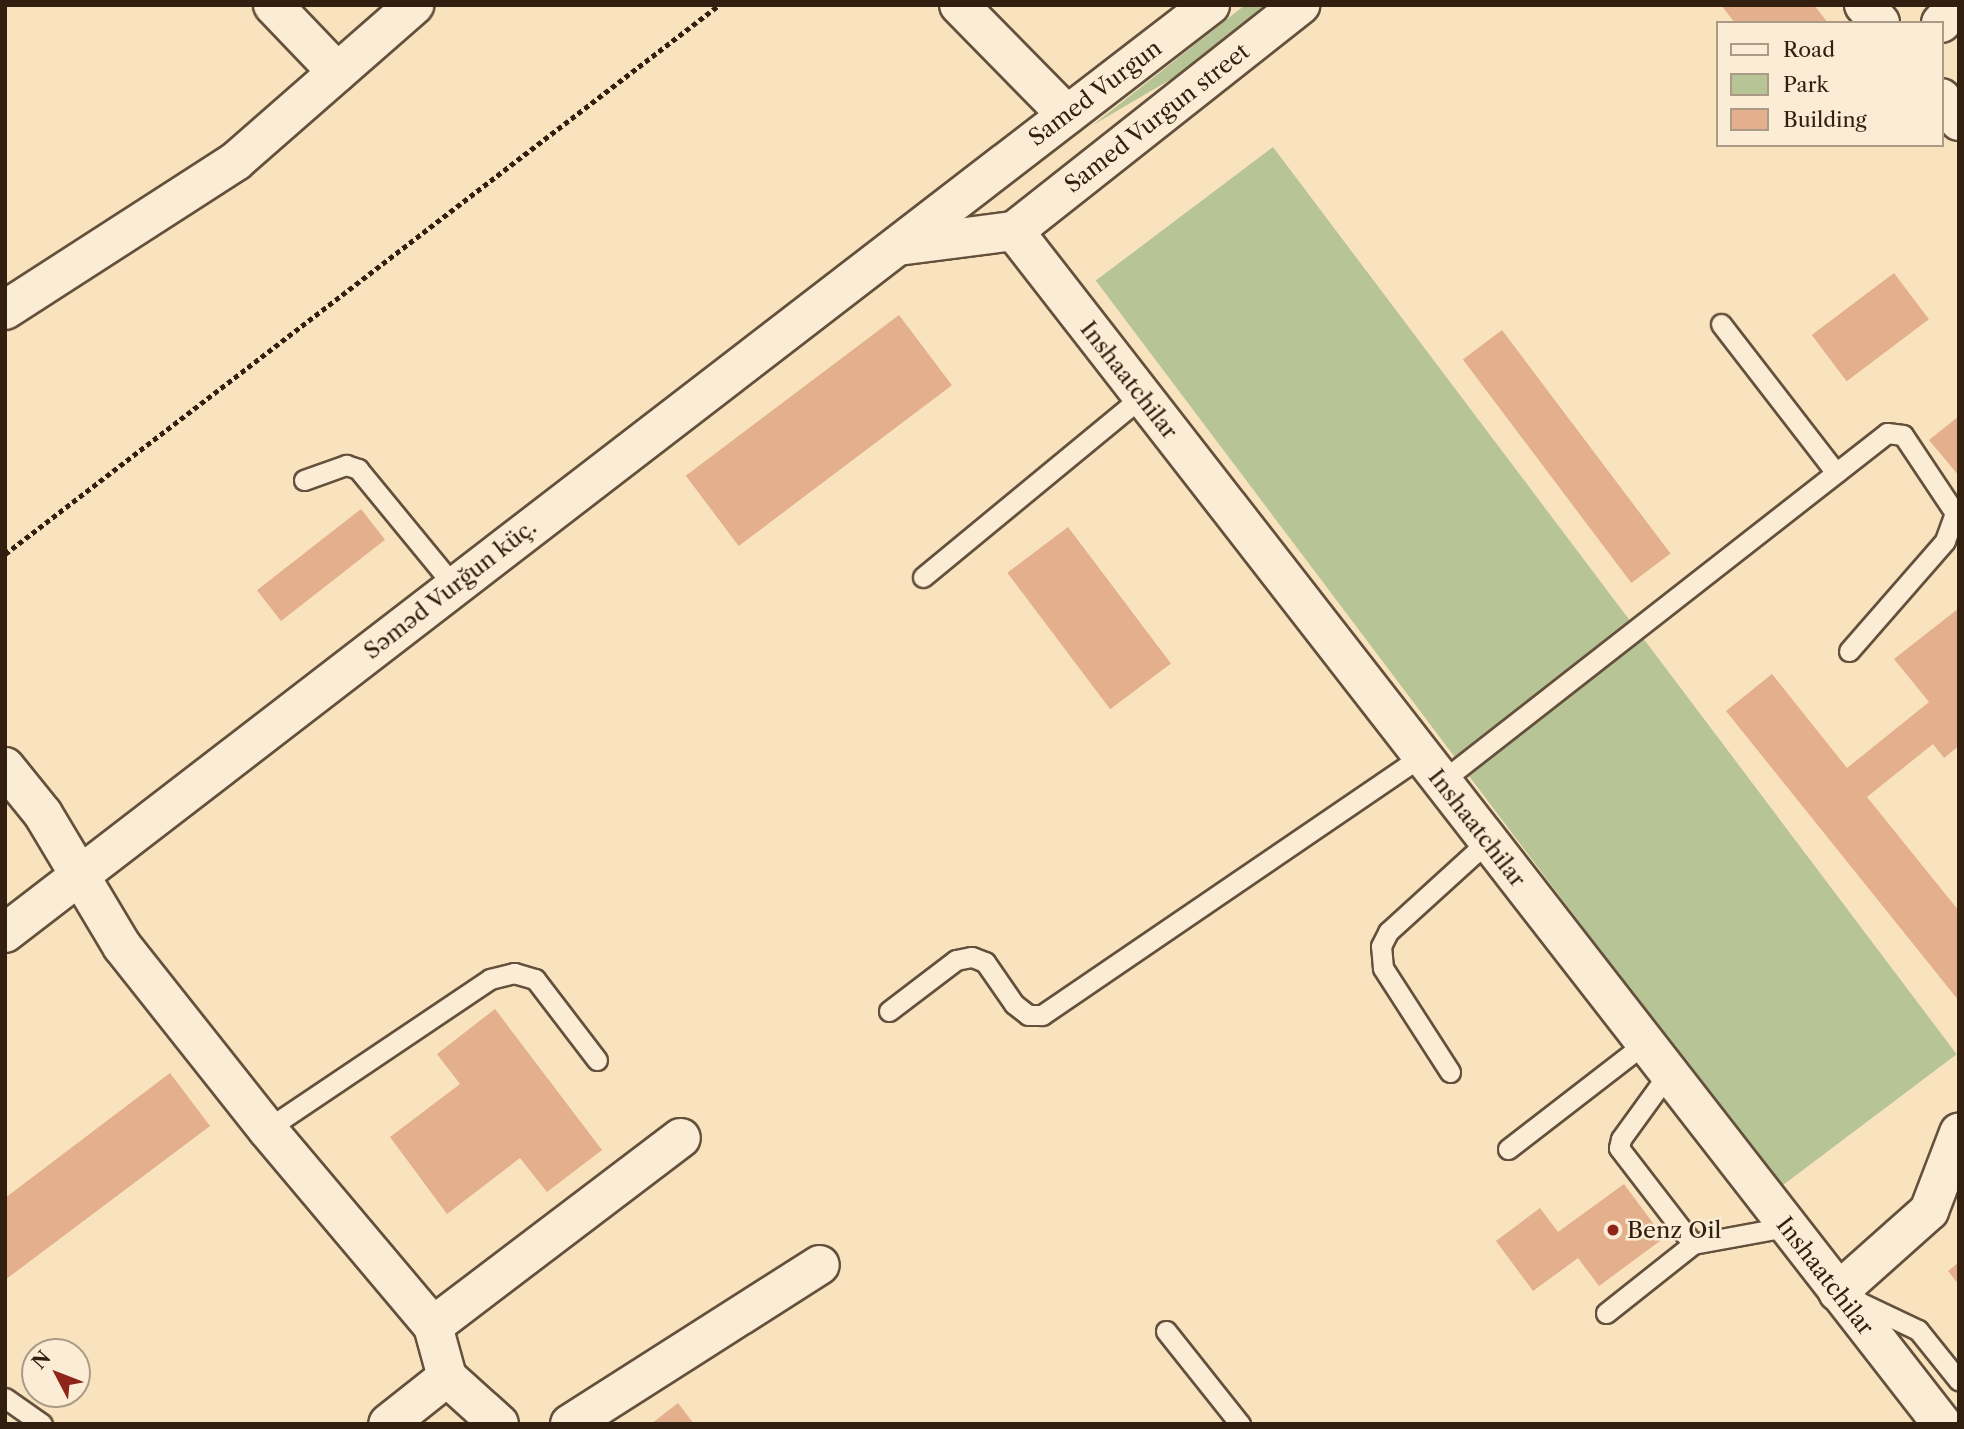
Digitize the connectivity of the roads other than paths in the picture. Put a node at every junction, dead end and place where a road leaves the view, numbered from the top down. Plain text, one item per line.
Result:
1 (273, 5) edge
2 (414, 5) edge
3 (959, 5) edge
4 (1210, 5) edge
5 (1300, 5) edge
6 (1864, 5) edge
7 (1958, 5) edge
8 (1878, 21) edge
9 (1943, 21) edge
10 (337, 72) junction
11 (1067, 115) junction
12 (980, 182) junction
13 (1014, 231) junction
14 (896, 246) junction
15 (5, 310) edge
16 (1721, 324) dead end
17 (1142, 397) junction
18 (1836, 473) junction
19 (303, 480) dead end
20 (923, 577) dead end
21 (454, 586) junction
22 (1849, 652) dead end
23 (5, 767) edge
24 (1431, 768) junction
25 (1488, 841) junction
26 (79, 876) junction
27 (5, 933) edge
28 (889, 1011) dead end
29 (1645, 1044) junction
30 (597, 1060) dead end
31 (1450, 1072) dead end
32 (1668, 1073) junction
33 (267, 1129) junction
34 (1959, 1133) edge
35 (681, 1138) dead end
36 (1508, 1149) dead end
37 (1950, 1187) edge
38 (1786, 1227) junction
39 (1693, 1244) junction
40 (820, 1265) dead end
41 (1838, 1292) junction
42 (1606, 1313) dead end
43 (433, 1326) junction
44 (1166, 1331) dead end
45 (447, 1377) junction
46 (1959, 1381) edge
47 (5, 1398) edge
48 (43, 1424) edge
49 (388, 1424) edge
50 (499, 1424) edge
51 (570, 1424) edge
52 (1241, 1424) edge
53 (1942, 1424) edge

1 - 10 street
2 - 10 street
3 - 11 street
4 - 11 street, Samed Vurgun
5 - 13 street, Samed Vurgun street
6 - 8 street
7 - 9 street
10 - 15 street
11 - 12 street, Samed Vurgun
12 - 13 street, Inshaatchilar
12 - 14 street, Samed Vurgun
13 - 14 street
13 - 17 street, Inshaatchilar
14 - 21 street, Səməd Vurğun küç.
16 - 18 lane
17 - 20 lane
17 - 24 street, Inshaatchilar
18 - 22 lane
18 - 24 lane
19 - 21 lane
21 - 26 street, Səməd Vurğun küç.
23 - 26 street
24 - 25 street, Inshaatchilar
24 - 28 lane
25 - 29 street, Inshaatchilar
25 - 31 lane
26 - 27 street, Səməd Vurğun küç.
26 - 33 street
29 - 32 street, Inshaatchilar
29 - 36 lane
30 - 33 lane
32 - 38 street, Inshaatchilar
32 - 39 lane
33 - 43 street
34 - 37 street
35 - 43 street
37 - 41 street
38 - 39 lane
38 - 41 street, Inshaatchilar
39 - 42 lane
40 - 51 street
41 - 46 lane
41 - 53 street, Inshaatchilar
43 - 45 street
44 - 52 lane
45 - 49 street
45 - 50 street
47 - 48 lane

